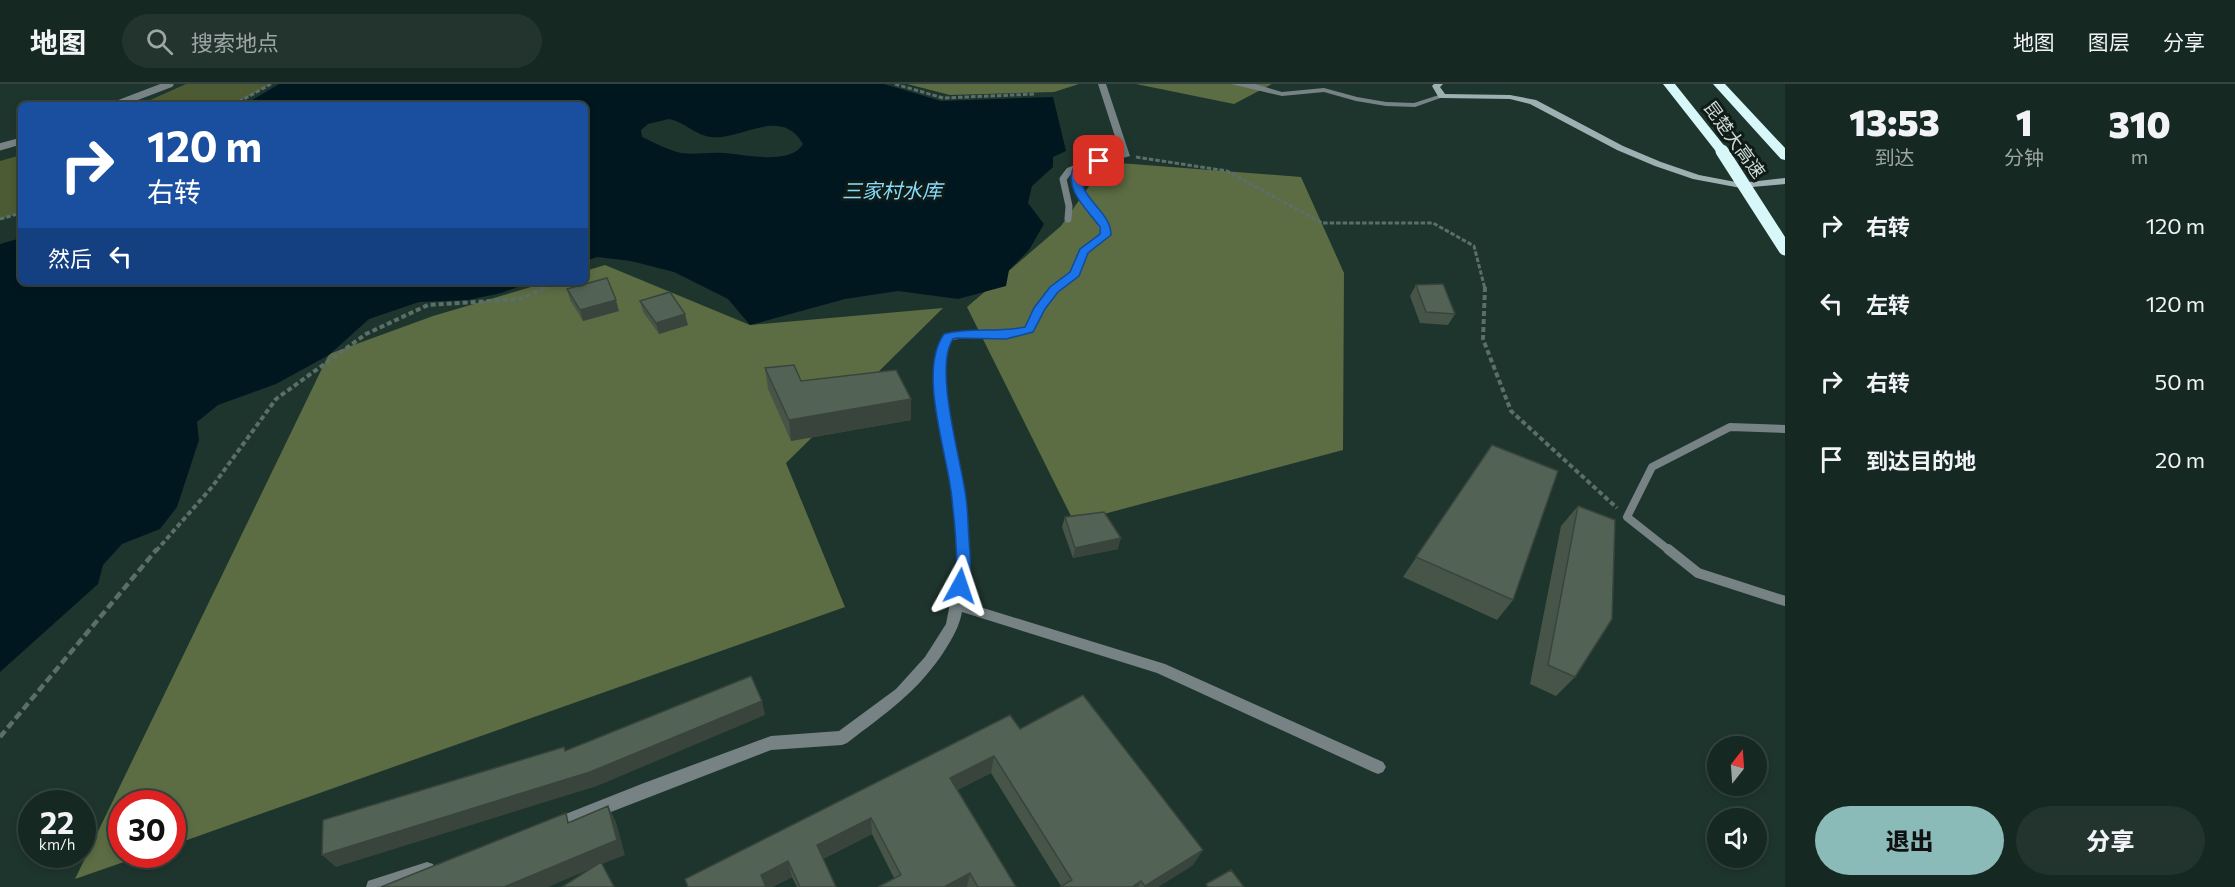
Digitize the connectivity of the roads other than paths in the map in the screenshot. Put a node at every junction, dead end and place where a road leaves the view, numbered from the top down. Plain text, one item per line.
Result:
1 (170, 84) edge
2 (1102, 84) edge
3 (1235, 84) edge
4 (1439, 84) edge
5 (1669, 84) edge
6 (1719, 84) edge
7 (1442, 96) junction
8 (123, 102) edge
9 (18, 142) edge
10 (0, 147) edge
11 (1785, 156) edge
12 (1077, 168) junction
13 (1785, 181) edge
14 (1068, 219) dead end
15 (1785, 249) edge
16 (1785, 429) edge
17 (1785, 601) edge
18 (957, 604) junction
19 (1378, 767) dead end
20 (538, 832) edge
21 (438, 866) edge
22 (374, 887) edge

1 - 8 lane
2 - 12 street
3 - 7 street
4 - 7 street
5 - 15 highway, 昆楚大高速, bridge
6 - 11 highway, 昆楚大高速
7 - 13 street
9 - 10 lane
12 - 14 lane
12 - 18 street
16 - 17 lane
18 - 19 street
18 - 20 street
21 - 22 street

